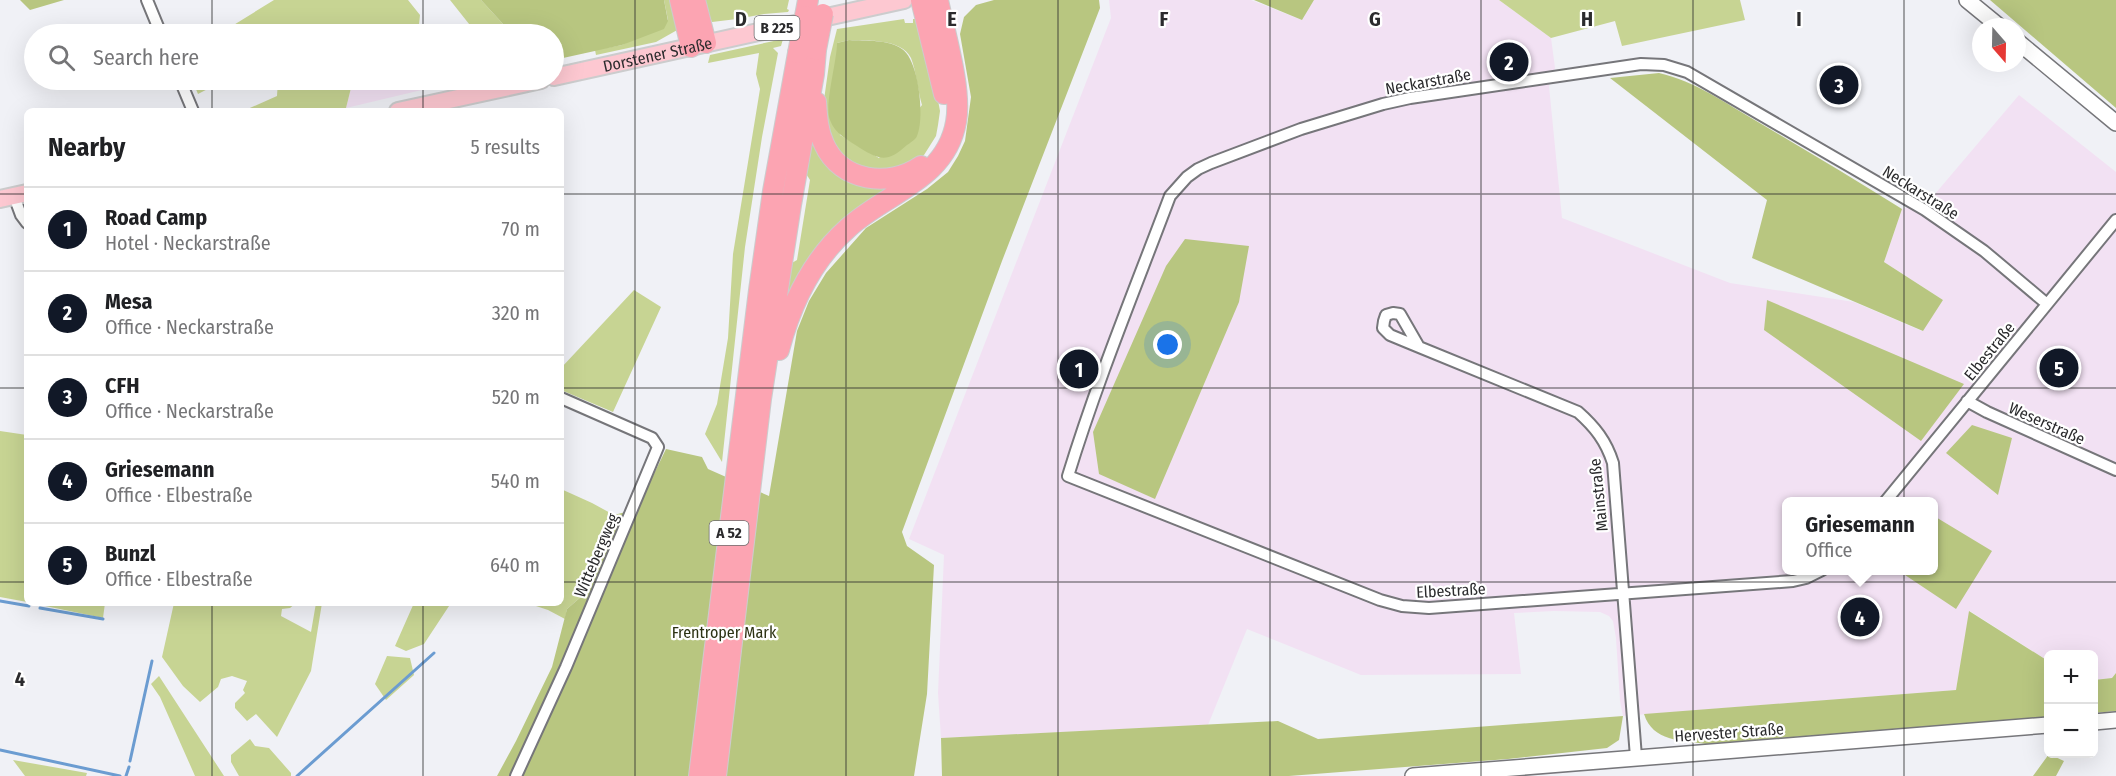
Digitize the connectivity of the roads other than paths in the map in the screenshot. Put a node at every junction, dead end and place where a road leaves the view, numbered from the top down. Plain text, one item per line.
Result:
1 (147, 0) edge
2 (680, 0) edge
3 (695, 0) edge
4 (808, 0) edge
5 (825, 0) edge
6 (904, 0) edge
7 (921, 0) edge
8 (938, 0) edge
9 (1967, 0) edge
10 (1989, 18) edge
11 (157, 24) edge
12 (698, 45) junction
13 (2026, 48) edge
14 (807, 52) junction
15 (814, 74) junction
16 (564, 75) edge
17 (184, 90) edge
18 (495, 90) edge
19 (192, 108) edge
20 (412, 108) edge
21 (2116, 123) edge
22 (14, 196) edge
23 (24, 219) edge
24 (2116, 220) edge
25 (2047, 304) junction
26 (1419, 348) dead end
27 (564, 399) edge
28 (761, 399) junction
29 (1967, 401) junction
30 (2116, 470) edge
31 (1068, 476) joint
32 (1888, 497) edge
33 (1812, 575) edge
34 (1623, 594) junction
35 (2116, 720) edge
36 (2098, 722) edge
37 (2044, 725) edge
38 (1636, 757) junction
39 (516, 776) edge
40 (699, 776) edge
41 (717, 776) edge
42 (1421, 776) edge

1 - 11 street
2 - 12 highway
3 - 12 highway
4 - 14 highway, A 52, bridge
5 - 14 highway, A 52, bridge
6 - 12 main road, Dorstener Straße / B 225
7 - 15 highway
8 - 28 highway
9 - 10 main road
12 - 16 main road, Dorstener Straße / B 225
13 - 21 main road
14 - 15 highway, A 52
14 - 40 highway, A 52
15 - 28 highway, A 52
17 - 19 street
18 - 20 main road
22 - 23 street
24 - 25 street, Elbestraße
25 - 29 street, Elbestraße
25 - 31 street, Neckarstraße
26 - 34 street, Mainstraße
27 - 39 street, Wittebergweg
28 - 41 highway, A 52
29 - 30 street, Weserstraße
29 - 32 street, Elbestraße
31 - 34 street, Elbestraße
33 - 34 street, Elbestraße
34 - 38 street, Mainstraße
35 - 36 main road
37 - 38 main road, Hervester Straße
38 - 42 main road, Hervester Straße

